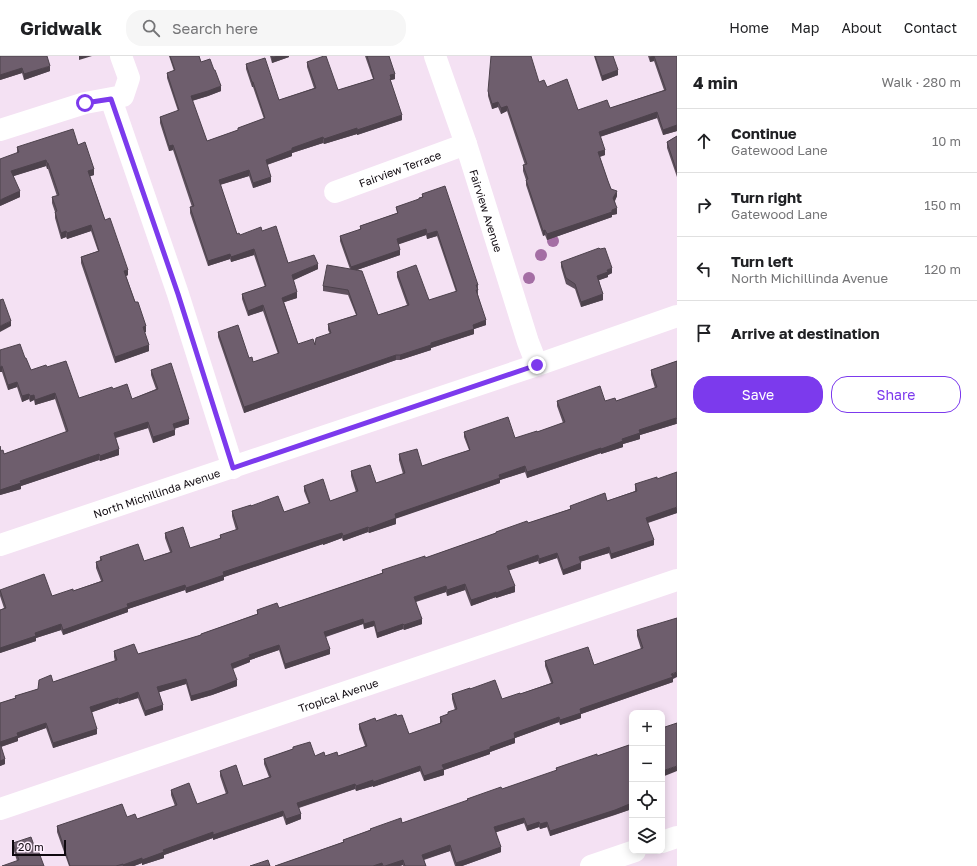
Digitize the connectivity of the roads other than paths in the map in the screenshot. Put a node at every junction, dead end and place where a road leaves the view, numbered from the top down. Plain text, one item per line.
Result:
1 (121, 56) edge
2 (435, 56) edge
3 (111, 99) junction
4 (0, 130) edge
5 (466, 144) junction
6 (335, 192) dead end
7 (677, 316) edge
8 (537, 365) junction
9 (233, 468) junction
10 (0, 545) edge
11 (677, 580) edge
12 (0, 809) edge
13 (677, 837) edge
14 (665, 841) edge
15 (629, 853) edge
16 (591, 866) edge

1 - 3 street
2 - 5 street, Fairview Avenue
3 - 4 street
3 - 9 street
5 - 6 street, Fairview Terrace
5 - 8 street, Fairview Avenue
7 - 8 street, North Michillinda Avenue
8 - 9 street, North Michillinda Avenue
9 - 10 street, North Michillinda Avenue
11 - 12 street, Tropical Avenue
13 - 14 street
15 - 16 street

